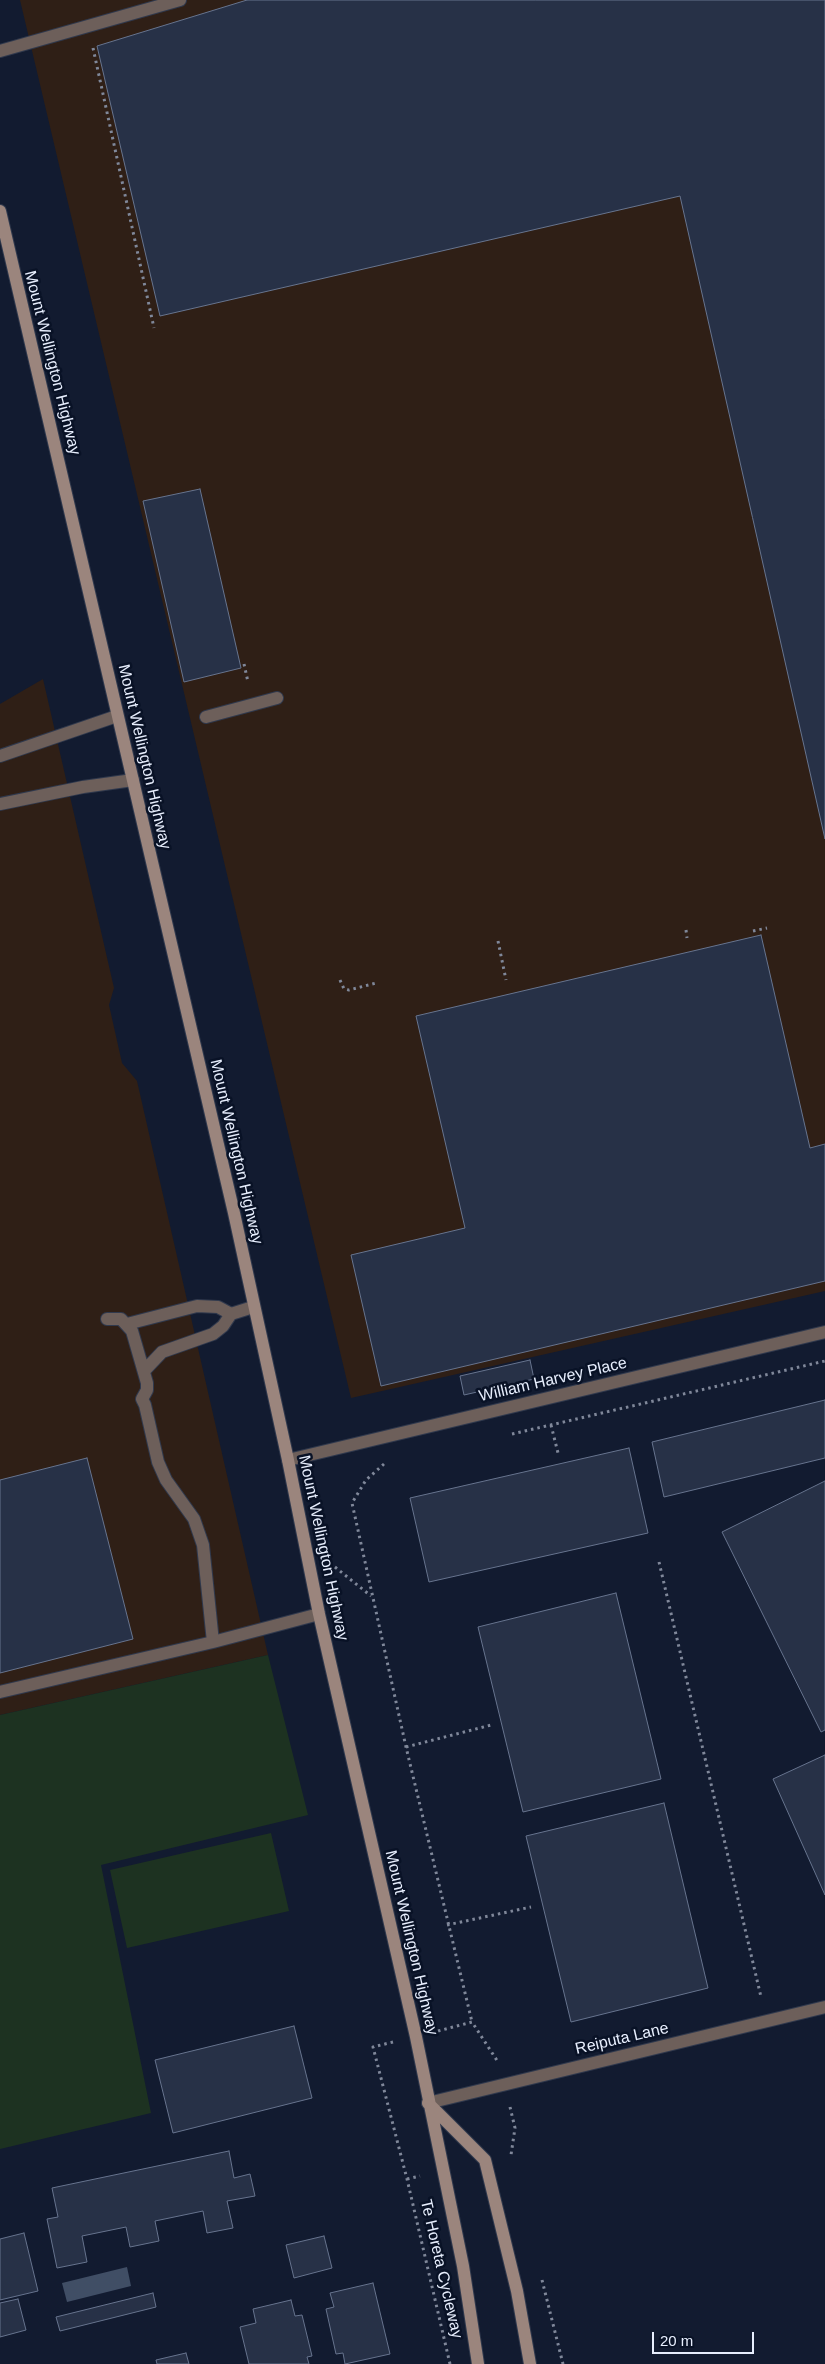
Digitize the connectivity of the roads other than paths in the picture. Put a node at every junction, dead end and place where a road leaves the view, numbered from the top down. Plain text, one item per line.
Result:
1 (180, 0) edge
2 (0, 51) edge
3 (0, 211) edge
4 (277, 698) dead end
5 (117, 716) junction
6 (206, 717) dead end
7 (0, 756) edge
8 (132, 780) junction
9 (0, 804) edge
10 (253, 1307) junction
11 (231, 1314) junction
12 (107, 1320) dead end
13 (127, 1324) junction
14 (825, 1332) edge
15 (144, 1371) junction
16 (288, 1460) junction
17 (319, 1614) junction
18 (213, 1642) junction
19 (0, 1692) edge
20 (825, 2007) edge
21 (428, 2103) junction
22 (478, 2364) edge
23 (530, 2364) edge

1 - 2 street
3 - 5 main road, Mount Wellington Highway
4 - 6 street
5 - 7 street
5 - 8 main road, Mount Wellington Highway
8 - 9 street
8 - 10 main road, Mount Wellington Highway
10 - 11 street
10 - 16 main road, Mount Wellington Highway
11 - 13 street
11 - 15 street
12 - 13 street
13 - 15 street
14 - 16 street, William Harvey Place
15 - 18 street
16 - 17 main road, Mount Wellington Highway
17 - 18 street
17 - 21 main road, Mount Wellington Highway
18 - 19 street
20 - 21 street, Reiputa Lane
21 - 22 main road, Mount Wellington Highway
21 - 23 main road

